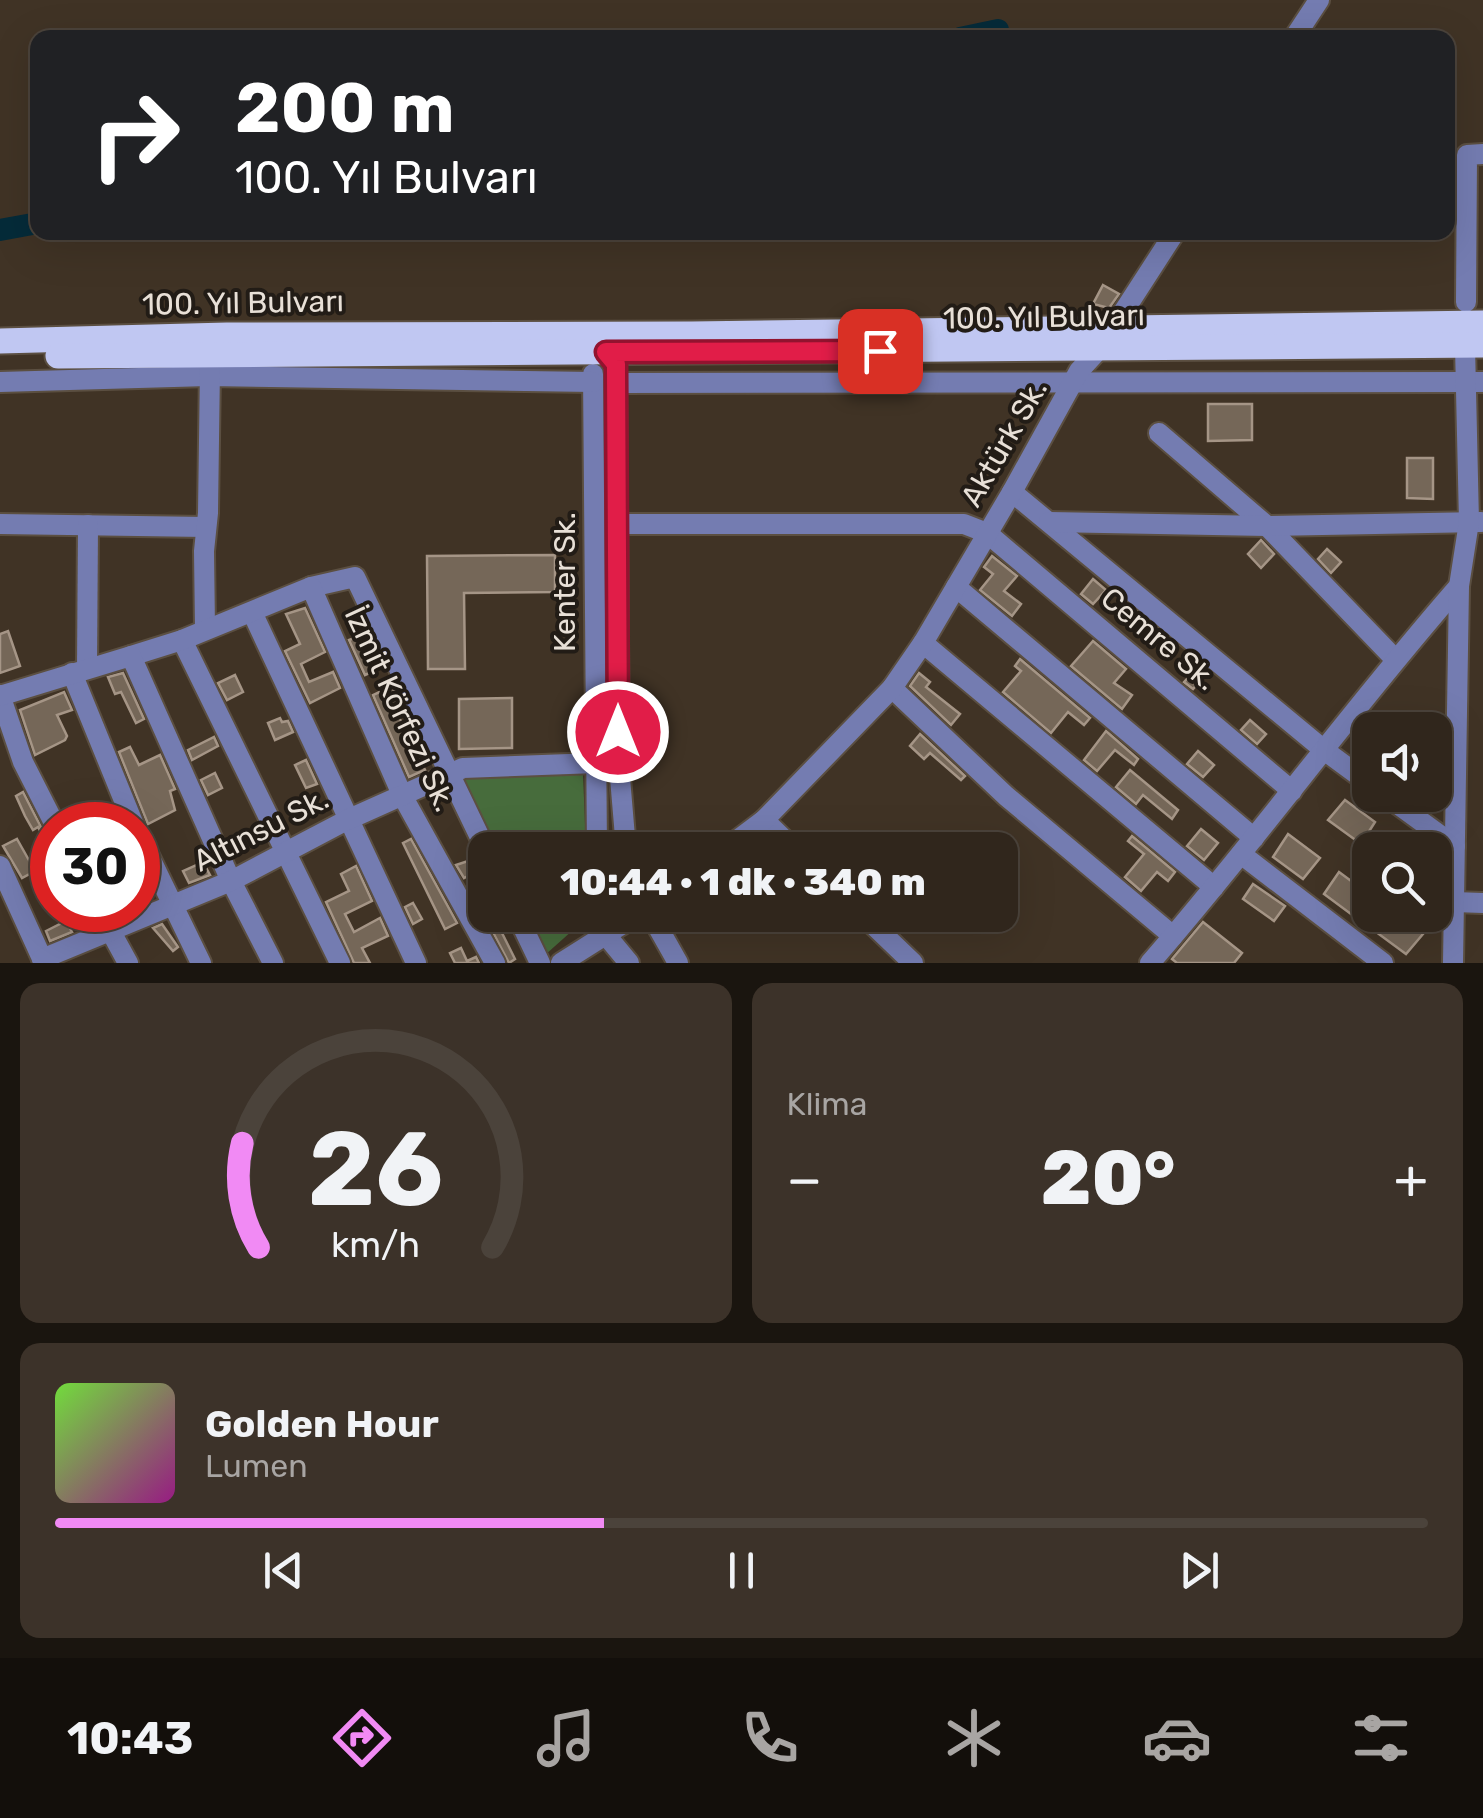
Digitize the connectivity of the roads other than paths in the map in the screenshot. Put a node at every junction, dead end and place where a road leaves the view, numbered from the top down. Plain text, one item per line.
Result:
1 (1318, 0) edge
2 (1299, 30) edge
3 (1483, 154) edge
4 (1170, 240) edge
5 (1466, 302) dead end
6 (1483, 324) edge
7 (1106, 338) junction
8 (0, 340) edge
9 (1474, 346) edge
10 (0, 356) edge
11 (209, 366) junction
12 (605, 366) junction
13 (0, 382) edge
14 (1474, 382) edge
15 (1072, 383) junction
16 (1159, 434) dead end
17 (1012, 492) junction
18 (1049, 522) junction
19 (1476, 522) edge
20 (0, 524) edge
21 (618, 524) junction
22 (88, 525) junction
23 (1266, 526) junction
24 (206, 527) junction
25 (986, 534) junction
26 (1460, 586) junction
27 (311, 587) junction
28 (956, 587) junction
29 (252, 612) junction
30 (205, 629) junction
31 (182, 640) junction
32 (923, 643) junction
33 (131, 656) junction
34 (1395, 660) junction
35 (79, 671) junction
36 (892, 688) junction
37 (0, 696) edge
38 (1324, 750) junction
39 (596, 763) junction
40 (1352, 771) edge
41 (450, 774) junction
42 (1292, 791) junction
43 (403, 797) junction
44 (44, 802) edge
45 (126, 802) edge
46 (1408, 812) edge
47 (347, 820) junction
48 (764, 820) junction
49 (477, 832) edge
50 (597, 832) edge
51 (627, 832) edge
52 (748, 832) edge
53 (776, 832) edge
54 (1247, 846) junction
55 (1455, 846) junction
56 (286, 850) junction
57 (0, 866) edge
58 (160, 879) edge
59 (232, 880) junction
60 (1214, 887) junction
61 (1454, 902) junction
62 (1483, 902) edge
63 (173, 906) junction
64 (160, 911) edge
65 (109, 932) edge
66 (112, 932) edge
67 (525, 932) edge
68 (595, 932) edge
69 (609, 932) edge
70 (661, 932) edge
71 (881, 932) edge
72 (1173, 936) junction
73 (43, 961) edge
74 (128, 963) edge
75 (200, 963) edge
76 (273, 963) edge
77 (340, 963) edge
78 (416, 963) edge
79 (495, 963) edge
80 (540, 963) edge
81 (561, 963) edge
82 (629, 963) edge
83 (678, 963) edge
84 (914, 963) edge
85 (1150, 963) edge
86 (1383, 963) edge
87 (1453, 963) edge

1 - 2 street
3 - 5 street
4 - 7 street, Aktürk Sk.
6 - 7 main road, 100. Yıl Bulvarı
7 - 9 main road, 100. Yıl Bulvarı
7 - 12 main road, 100. Yıl Bulvarı
7 - 15 street, Aktürk Sk.
8 - 12 main road, 100. Yıl Bulvarı
9 - 14 street
10 - 11 main road, 100. Yıl Bulvarı
11 - 12 main road, 100. Yıl Bulvarı
11 - 13 street
11 - 24 street
12 - 15 street
12 - 21 street, Kenter Sk.
12 - 39 street, Kenter Sk.
14 - 15 street
14 - 19 street
15 - 17 street, Aktürk Sk.
16 - 23 street
17 - 18 street
17 - 25 street, Aktürk Sk.
18 - 23 street
18 - 38 street
19 - 23 street
19 - 26 street
20 - 22 street
21 - 25 street
21 - 51 street, Kenter Sk.
22 - 24 street
22 - 35 street
23 - 34 street
24 - 30 street
25 - 28 street, Aktürk Sk.
25 - 42 street, Cemre Sk.
26 - 34 street
26 - 55 street
27 - 29 street, İzmit Körfezi Sk.
27 - 41 street
27 - 43 street, İzmit Körfezi Sk.
28 - 32 street, Aktürk Sk.
28 - 54 street
29 - 30 street, İzmit Körfezi Sk.
29 - 47 street
30 - 31 street, İzmit Körfezi Sk.
31 - 33 street, İzmit Körfezi Sk.
31 - 56 street
32 - 36 street, Aktürk Sk.
32 - 60 street
33 - 35 street, İzmit Körfezi Sk.
33 - 59 street
34 - 38 street
35 - 37 street, İzmit Körfezi Sk.
35 - 45 street
36 - 48 street, Aktürk Sk.
36 - 72 street
37 - 44 street
38 - 40 street
38 - 42 street
39 - 41 street, Altınsu Sk.
39 - 50 street, Kenter Sk.
41 - 43 street, Altınsu Sk.
41 - 49 street
42 - 54 street
43 - 47 street, Altınsu Sk.
43 - 79 street, İzmit Körfezi Sk.
46 - 55 street
47 - 56 street, Altınsu Sk.
47 - 78 street
48 - 52 street, Aktürk Sk.
48 - 53 street
54 - 60 street
54 - 86 street
55 - 61 street
56 - 59 street, Altınsu Sk.
56 - 77 street
57 - 73 street
58 - 63 street
59 - 63 street, Altınsu Sk.
59 - 76 street
60 - 72 street
61 - 62 street
61 - 87 street
63 - 64 street, Altınsu Sk.
63 - 75 street
65 - 73 street, Altınsu Sk.
66 - 74 street
67 - 80 street
68 - 81 street
69 - 82 street
70 - 83 street
71 - 84 street
72 - 85 street

